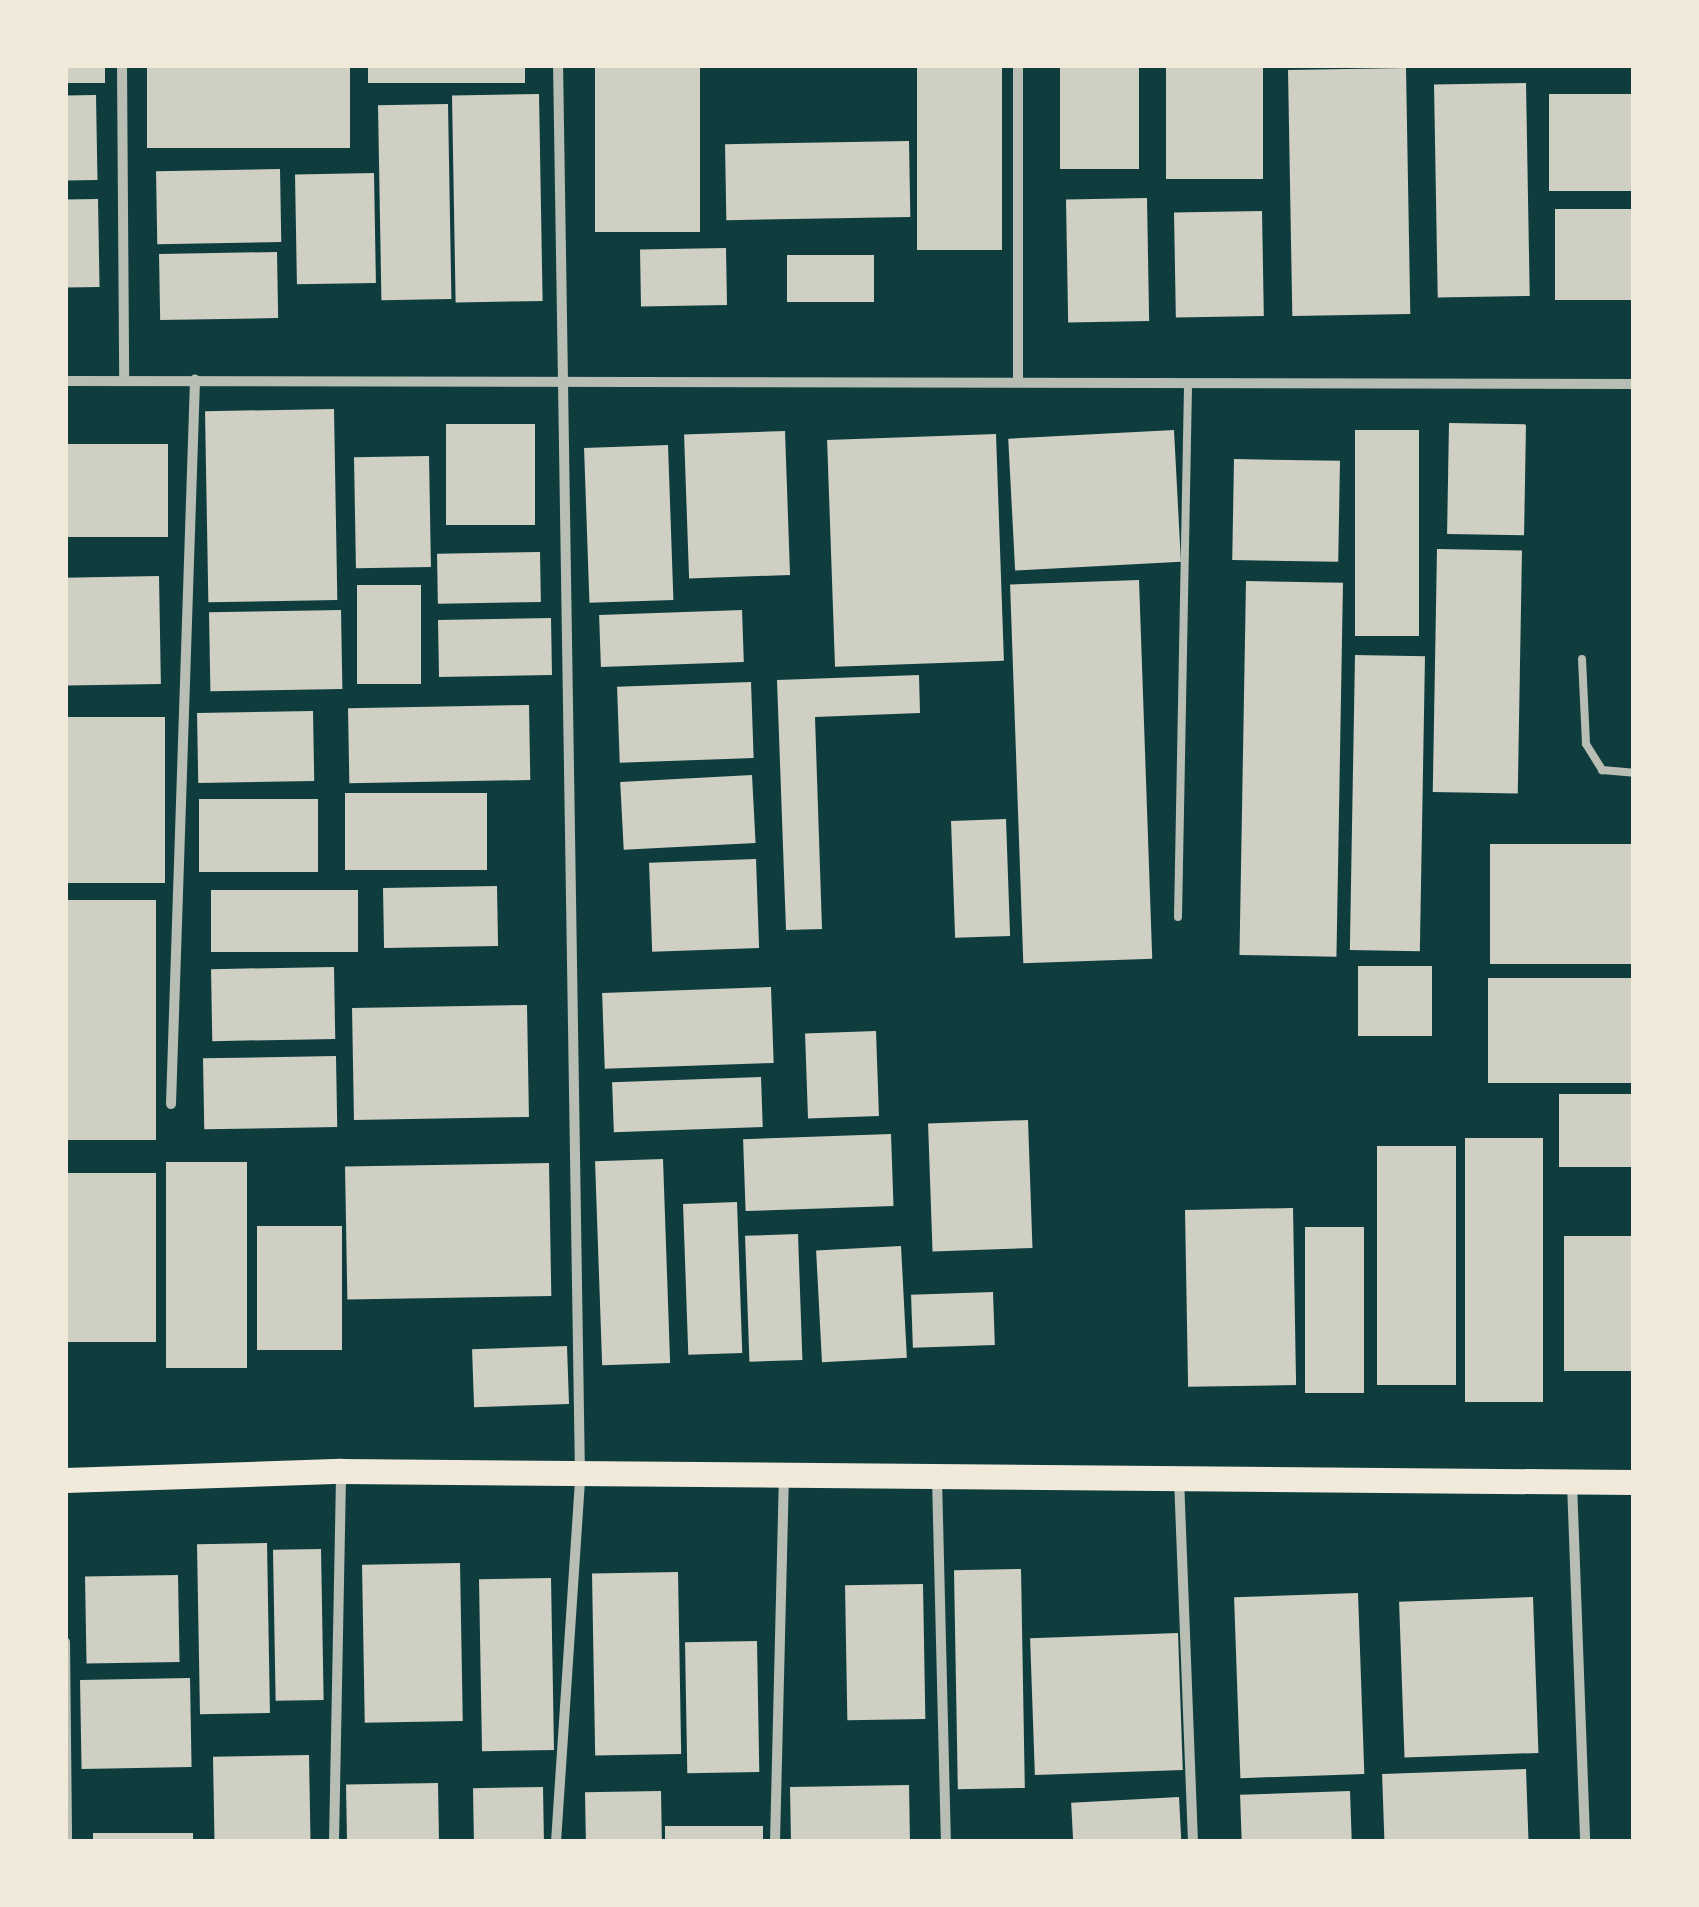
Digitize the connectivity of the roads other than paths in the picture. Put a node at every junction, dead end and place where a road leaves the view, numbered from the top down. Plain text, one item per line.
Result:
1 (122, 65) edge
2 (558, 65) edge
3 (1018, 65) edge
4 (558, 375) junction
5 (196, 379) junction
6 (1018, 380) junction
7 (65, 381) edge
8 (124, 382) junction
9 (1634, 384) edge
10 (1188, 386) junction
11 (1582, 659) dead end
12 (1634, 773) edge
13 (1178, 917) dead end
14 (170, 1104) dead end
15 (341, 1471) junction
16 (580, 1477) junction
17 (937, 1477) junction
18 (1179, 1477) junction
19 (1572, 1477) junction
20 (784, 1478) junction
21 (65, 1480) edge
22 (1634, 1482) edge
23 (65, 1642) edge
24 (67, 1842) edge
25 (334, 1842) edge
26 (556, 1842) edge
27 (775, 1842) edge
28 (946, 1842) edge
29 (1193, 1842) edge
30 (1585, 1842) edge

1 - 8 street
2 - 4 street
3 - 6 street
4 - 5 street
4 - 6 street
4 - 16 street
5 - 8 street
5 - 14 street
6 - 10 street
7 - 8 street
9 - 10 street
10 - 13 lane
11 - 12 lane
15 - 16 main road
15 - 21 main road
15 - 25 street
16 - 20 main road
16 - 26 street
17 - 18 main road
17 - 20 main road
17 - 28 street
18 - 19 main road
18 - 29 street
19 - 22 main road
19 - 30 street
20 - 27 street
23 - 24 street

